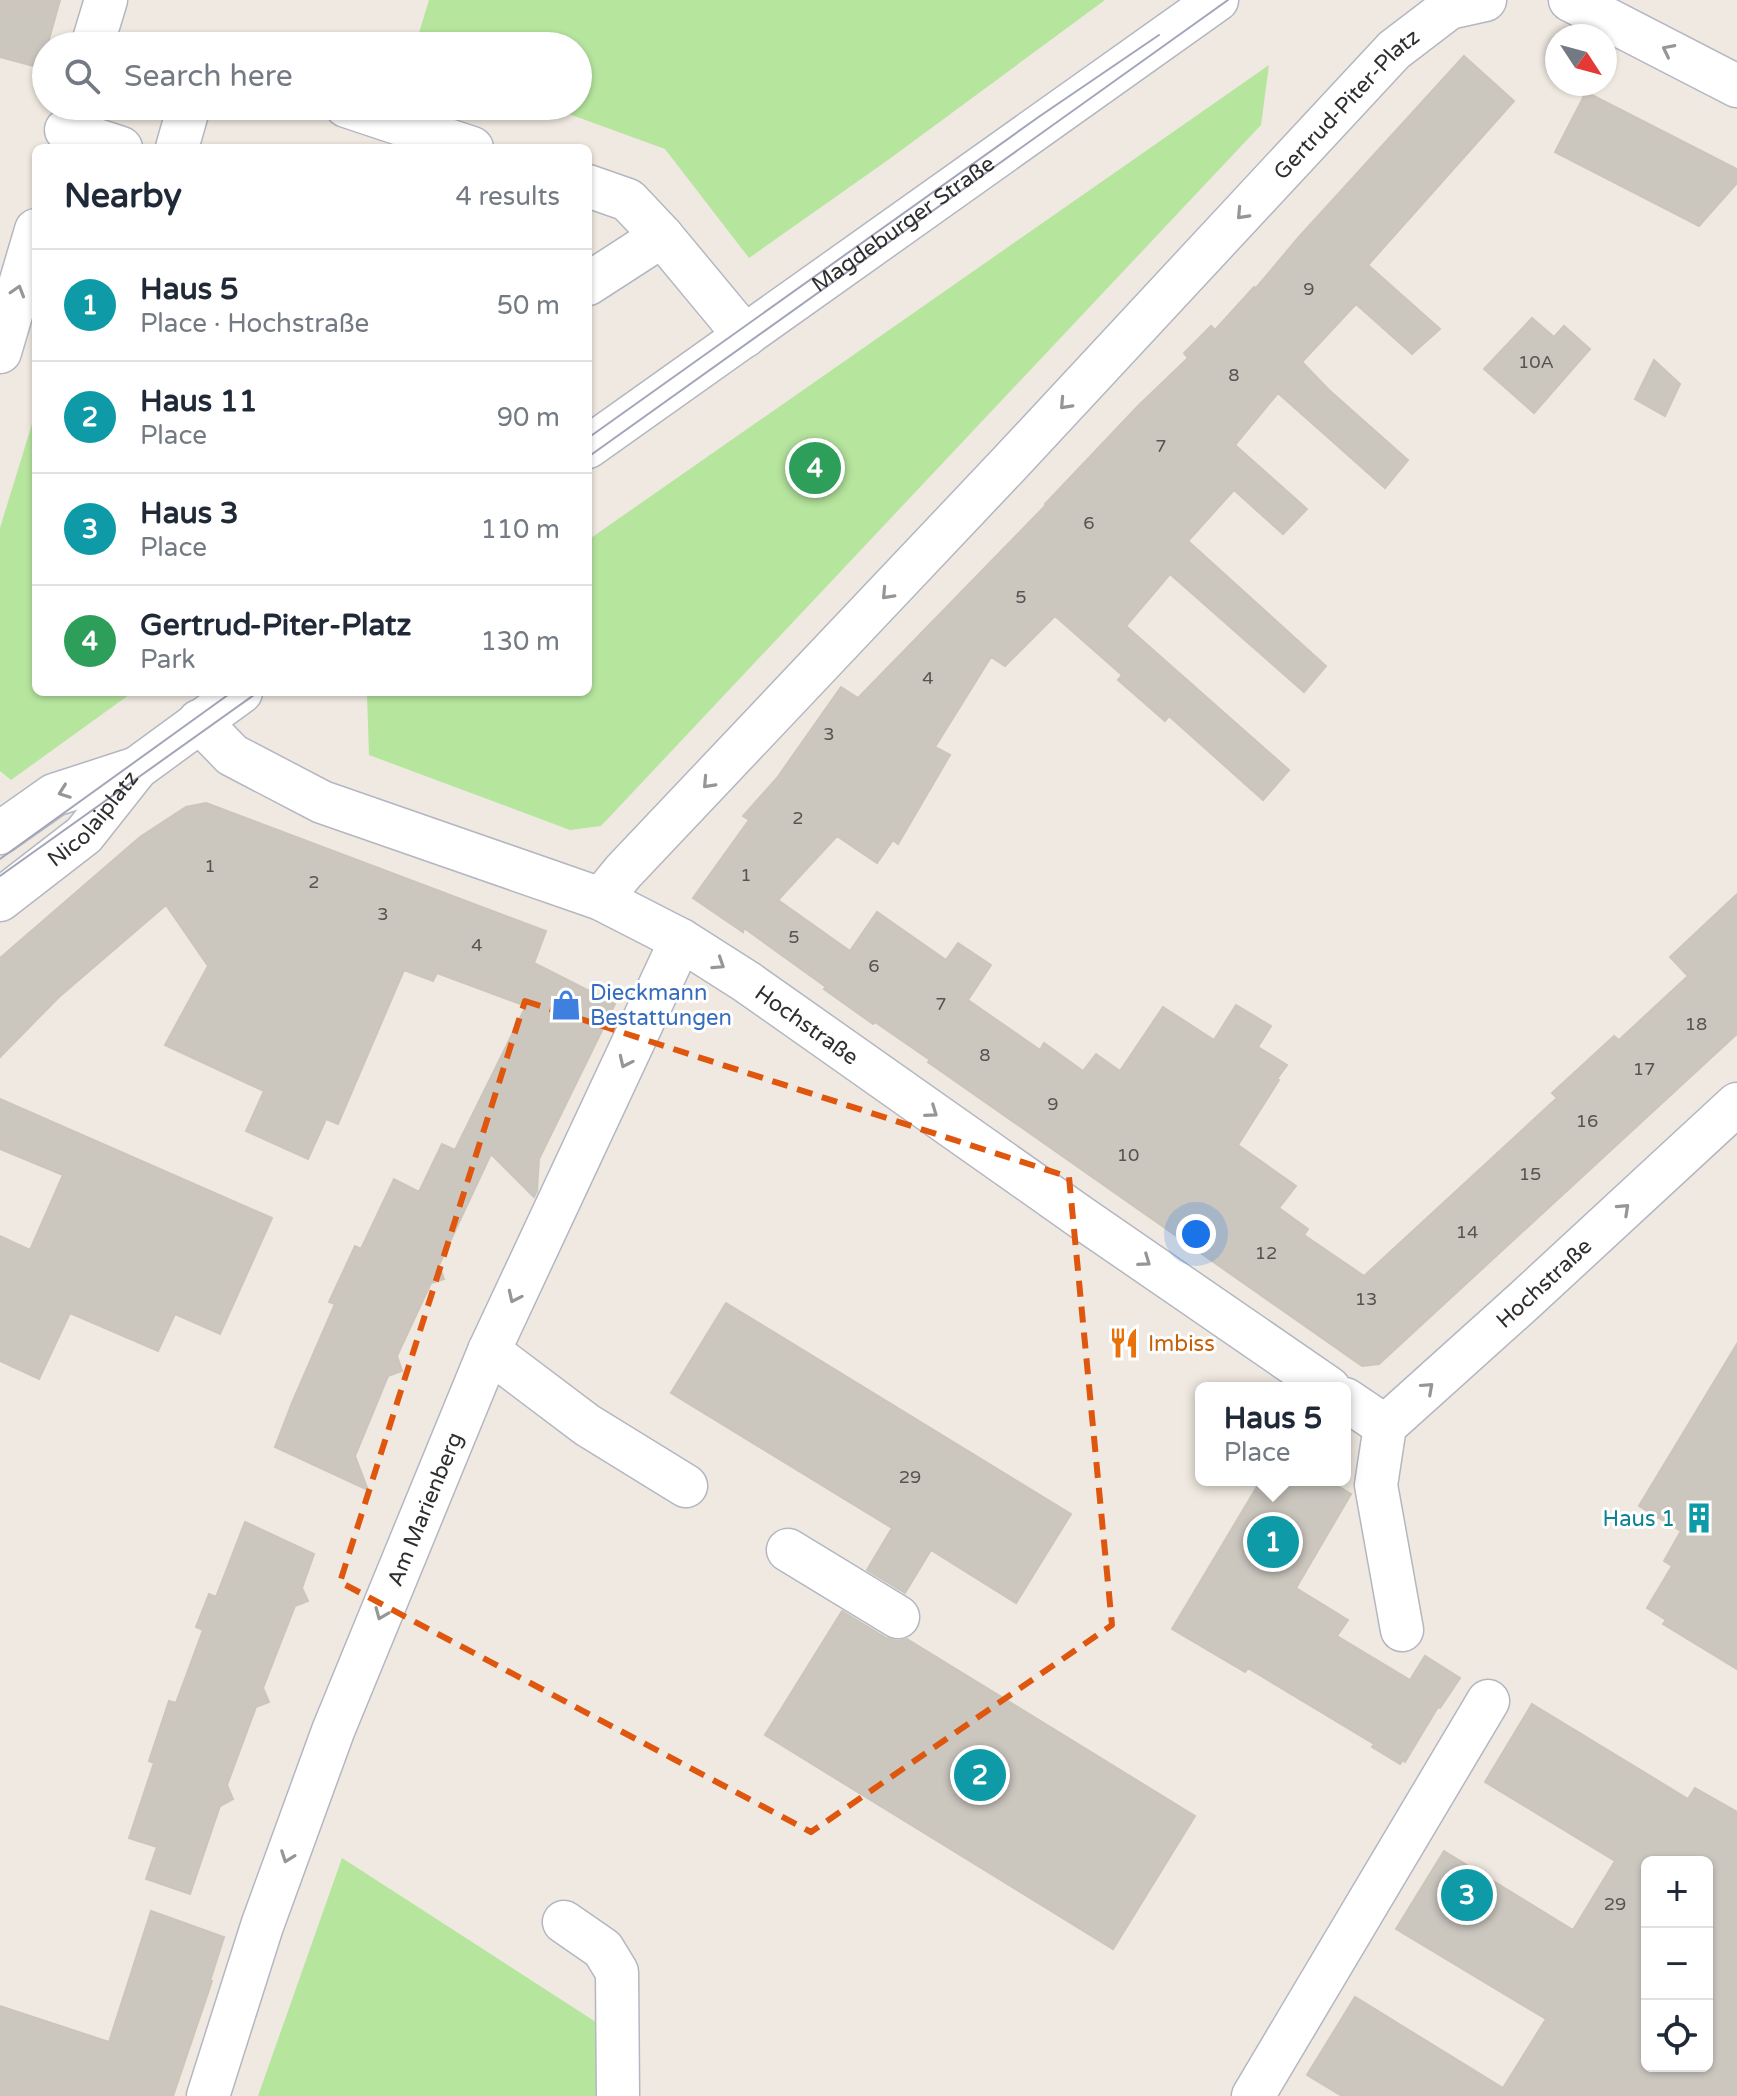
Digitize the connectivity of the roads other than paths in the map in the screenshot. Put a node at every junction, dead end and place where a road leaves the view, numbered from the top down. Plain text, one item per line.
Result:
1 (106, 0) edge
2 (1217, 0) edge
3 (1485, 0) edge
4 (1570, 0) edge
5 (96, 32) edge
6 (1737, 86) edge
7 (185, 120) edge
8 (388, 120) edge
9 (67, 128) edge
10 (110, 144) edge
11 (178, 144) edge
12 (460, 144) edge
13 (592, 187) edge
14 (662, 236) junction
15 (32, 244) edge
16 (592, 281) edge
17 (745, 336) junction
18 (0, 352) edge
19 (592, 444) edge
20 (235, 696) edge
21 (199, 721) junction
22 (137, 768) junction
23 (0, 833) edge
24 (601, 899) junction
25 (0, 900) edge
26 (681, 940) junction
27 (1737, 1104) edge
28 (489, 1351) junction
29 (1320, 1382) edge
30 (1351, 1403) edge
31 (1385, 1426) junction
32 (686, 1486) dead end
33 (788, 1550) dead end
34 (898, 1617) dead end
35 (1402, 1630) dead end
36 (1488, 1701) dead end
37 (564, 1922) dead end
38 (208, 2096) edge
39 (618, 2096) edge
40 (1253, 2096) edge

1 - 5 street
2 - 17 street, Magdeburger Straße
3 -> 24 street, Gertrud-Piter-Platz
6 -> 4 street
7 - 11 street
8 - 12 street
9 - 10 street
13 - 14 street
14 - 16 street
14 - 17 street
18 -> 15 street
17 - 19 street, Magdeburger Straße
20 - 21 street
21 - 22 street
21 - 24 street, Hochstraße
22 -> 23 street, Nicolaiplatz
22 - 25 street, Nicolaiplatz
24 - 26 street, Hochstraße
26 -> 28 street, Am Marienberg
26 -> 29 street, Hochstraße
31 -> 27 street, Hochstraße
28 - 32 street
28 -> 38 street, Am Marienberg
30 - 31 street
31 - 35 street
33 - 34 street
36 - 40 street
37 - 39 street

